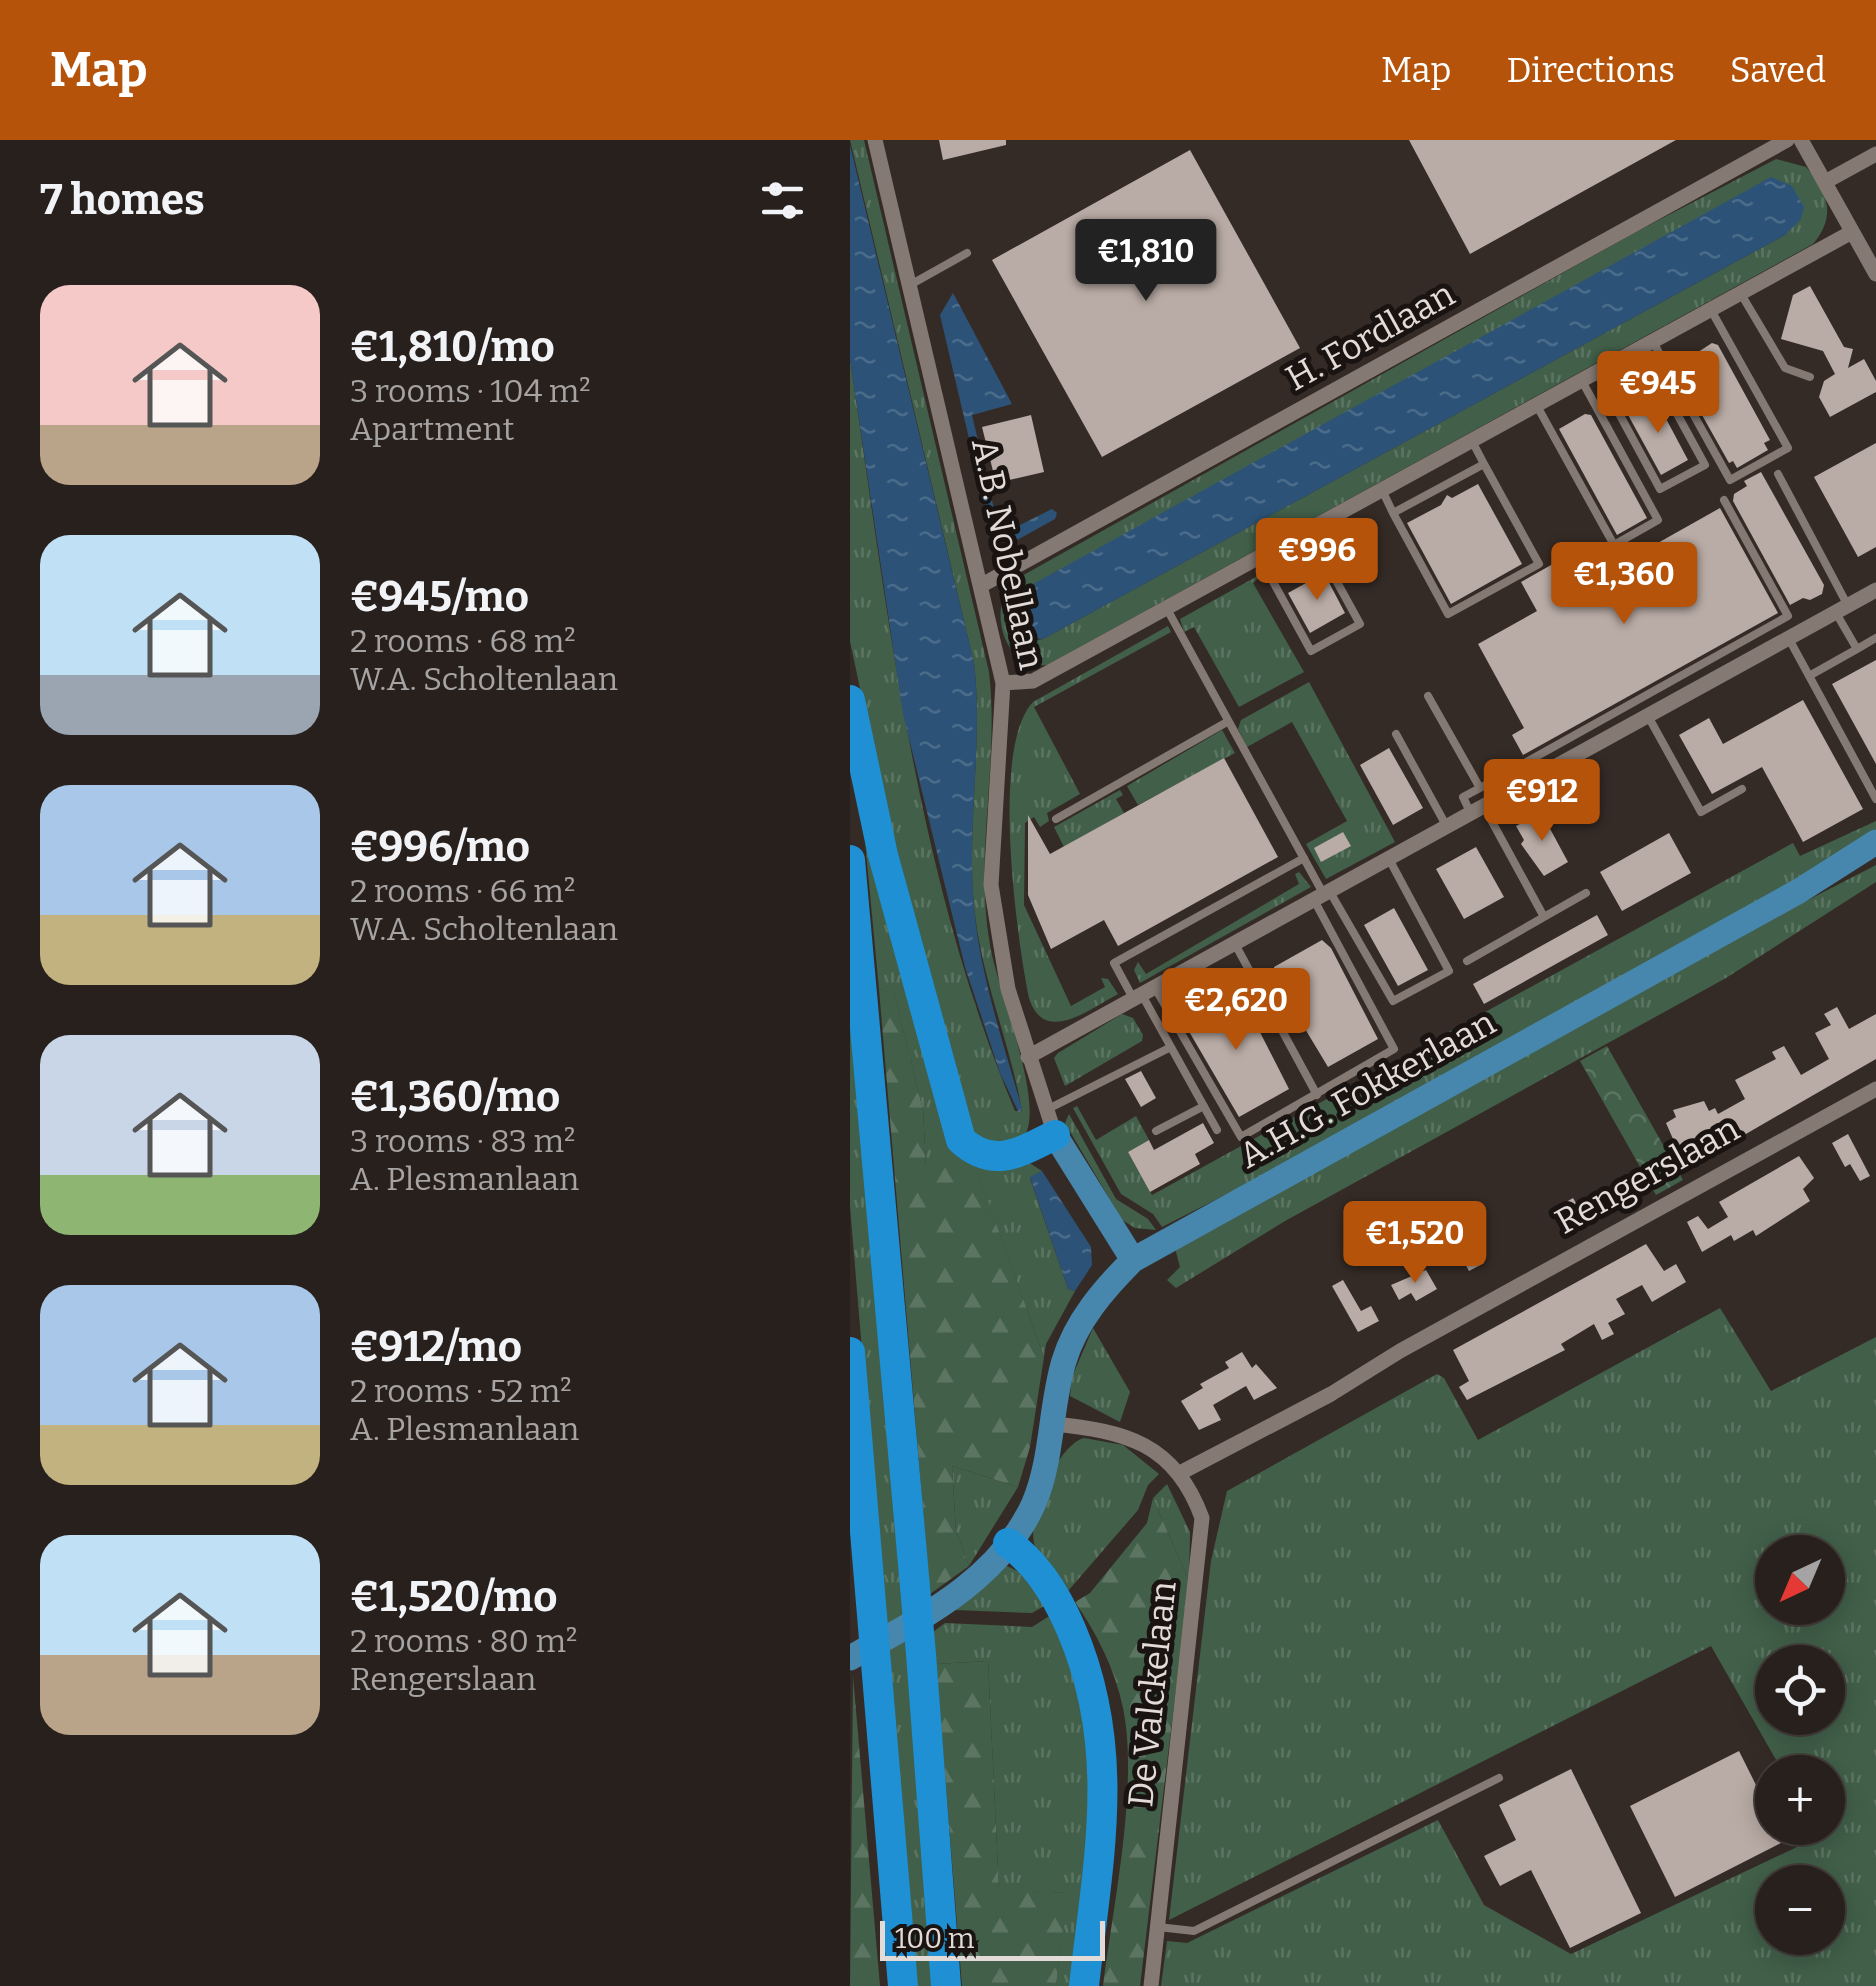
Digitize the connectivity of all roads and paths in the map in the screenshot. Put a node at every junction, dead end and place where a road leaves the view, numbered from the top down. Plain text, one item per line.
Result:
1 (875, 140) edge
2 (1786, 140) edge
3 (1801, 140) edge
4 (1876, 154) edge
5 (1825, 182) junction
6 (1852, 232) junction
7 (966, 252) dead end
8 (1876, 274) edge
9 (910, 285) junction
10 (1741, 294) junction
11 (1711, 310) junction
12 (1648, 345) junction
13 (1589, 377) junction
14 (1810, 377) dead end
15 (1537, 406) junction
16 (1472, 442) junction
17 (1484, 464) junction
18 (1778, 474) dead end
19 (1382, 490) junction
20 (1724, 500) dead end
21 (1393, 512) junction
22 (1310, 531) junction
23 (1260, 558) junction
24 (982, 584) junction
25 (1876, 590) edge
26 (1167, 609) junction
27 (1842, 609) junction
28 (1789, 638) junction
29 (1876, 638) edge
30 (1857, 649) junction
31 (1809, 676) junction
32 (1002, 684) junction
33 (1428, 696) dead end
34 (850, 700) edge
35 (1648, 716) junction
36 (1228, 722) junction
37 (1396, 734) dead end
38 (1480, 788) junction
39 (1742, 789) dead end
40 (1876, 799) edge
41 (1478, 810) junction
42 (1056, 819) dead end
43 (1448, 827) junction
44 (1876, 842) edge
45 (1304, 858) junction
46 (1389, 859) junction
47 (850, 860) edge
48 (1876, 861) edge
49 (1798, 892) junction
50 (1586, 894) dead end
51 (1323, 896) junction
52 (1544, 918) junction
53 (1235, 944) junction
54 (1467, 961) dead end
55 (1144, 994) junction
56 (1171, 1046) junction
57 (1028, 1057) junction
58 (1876, 1089) edge
59 (1317, 1095) junction
60 (1204, 1106) junction
61 (1051, 1122) junction
62 (1218, 1130) dead end
63 (1156, 1132) dead end
64 (1133, 1260) junction
65 (850, 1352) edge
66 (850, 1406) edge
67 (1053, 1424) junction
68 (858, 1444) junction
69 (1180, 1473) junction
70 (1008, 1543) junction
71 (850, 1658) edge
72 (1499, 1778) dead end
73 (1158, 1927) junction
74 (903, 1986) edge
75 (946, 1986) edge
76 (1084, 1986) edge
77 (1151, 1986) edge

1 - 9 street, A.B. Nobellaan
2 - 24 street, H. Fordlaan
3 - 5 street
4 - 5 street
5 - 6 street
6 - 8 street
6 - 10 street
7 - 9 lane
9 - 24 street, A.B. Nobellaan
10 - 11 street
10 - 14 lane
11 - 12 street
11 - 12 lane
12 - 13 street
12 - 13 lane
13 - 15 street
13 - 15 lane
15 - 16 street
16 - 17 lane
16 - 19 street
17 - 21 lane
17 - 21 lane
18 - 27 lane
19 - 21 lane
19 - 22 street
20 - 38 lane
22 - 23 street
22 - 23 lane
23 - 26 street
24 - 32 street, A.B. Nobellaan
25 - 27 street
26 - 32 street
26 - 36 lane
27 - 28 street
27 - 30 lane
28 - 31 lane
28 - 35 street
29 - 30 lane
30 - 31 lane
31 - 40 lane
32 - 57 street, A.B. Nobellaan
33 - 38 lane
34 - 61 highway
35 - 39 lane
35 - 41 street
36 - 42 lane
36 - 45 lane
37 - 43 lane
38 - 41 lane
41 - 43 street
41 - 52 lane
43 - 46 street
44 - 49 main road, A.H.G. Fokkerlaan
45 - 51 lane
45 - 55 lane
46 - 51 street
46 - 51 lane
47 - 75 highway
48 - 49 main road, A.H.G. Fokkerlaan
49 - 64 main road, A.H.G. Fokkerlaan
50 - 52 lane
51 - 53 street
51 - 59 lane
52 - 54 lane
53 - 55 street
53 - 59 lane
55 - 56 lane
55 - 57 street
55 - 59 lane
56 - 60 lane
56 - 61 lane
57 - 61 street, A.B. Nobellaan
58 - 69 street, Rengerslaan
60 - 62 lane
60 - 63 lane
61 - 64 main road, A.B. Nobellaan
64 - 67 main road, A.H.G. Fokkerlaan
65 - 68 highway
66 - 68 highway
67 - 69 street
67 - 70 main road
68 - 74 highway
69 - 73 street, De Valckelaan
70 - 71 main road
70 - 76 highway
72 - 73 lane
73 - 77 street, De Valckelaan

